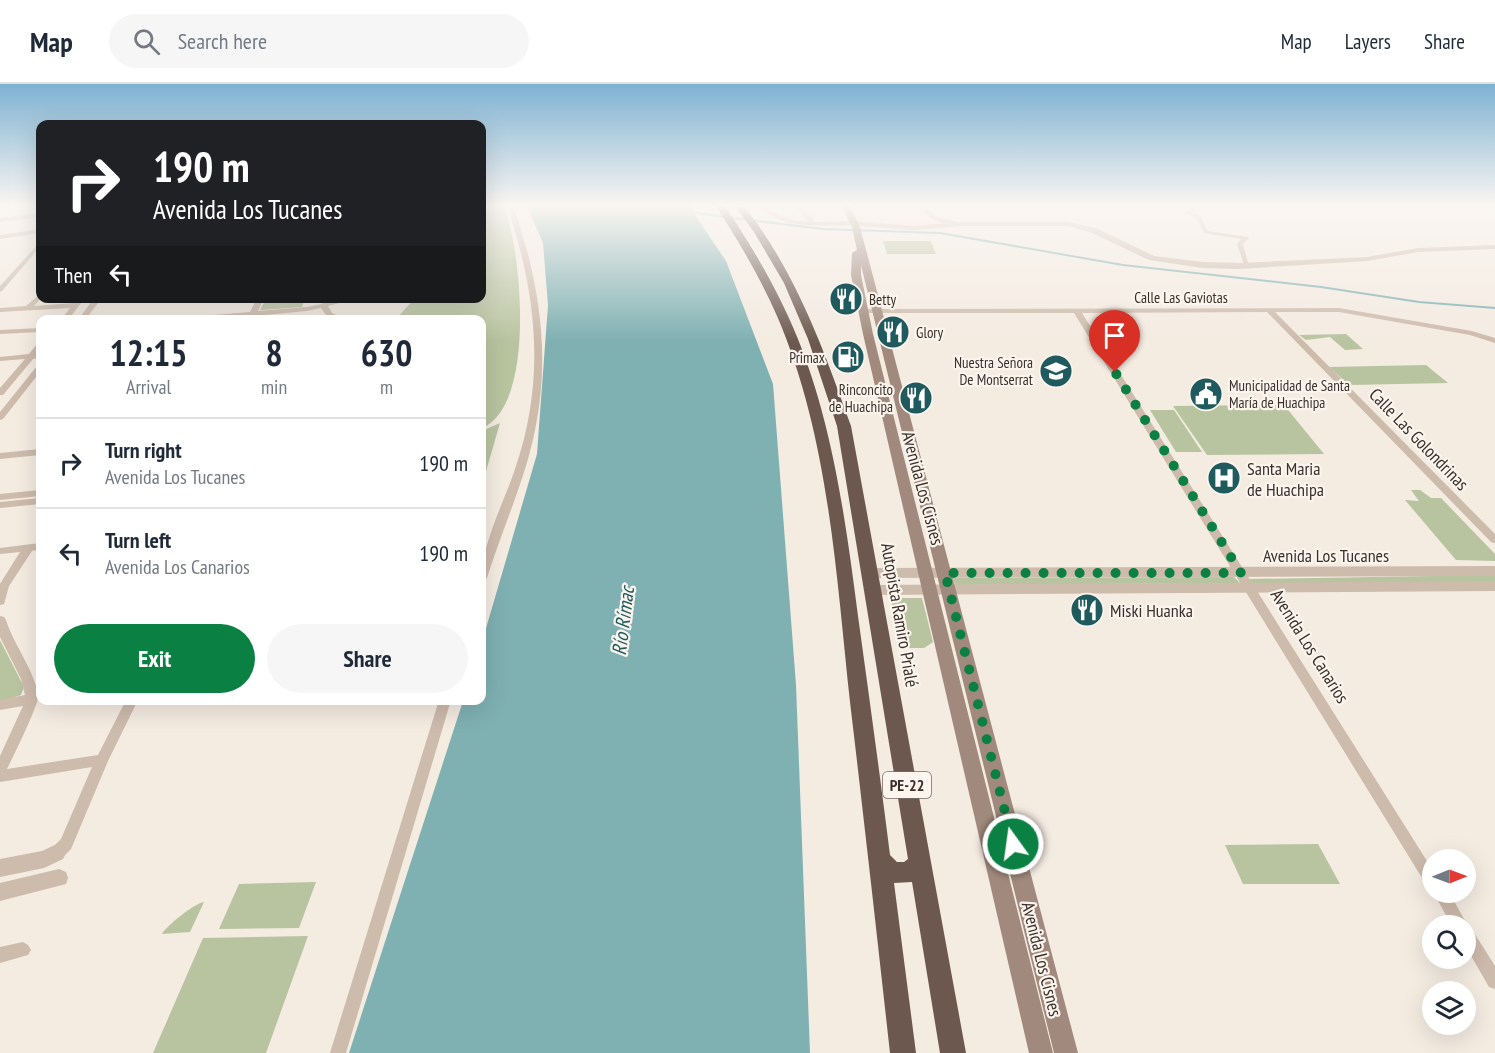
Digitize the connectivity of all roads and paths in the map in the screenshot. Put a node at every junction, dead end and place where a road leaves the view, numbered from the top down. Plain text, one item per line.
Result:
1 (34, 251) edge
2 (525, 251) edge
3 (750, 251) edge
4 (771, 251) edge
5 (857, 251) edge
6 (861, 251) edge
7 (1138, 251) edge
8 (1242, 251) edge
9 (1411, 251) edge
10 (1247, 266) junction
11 (0, 290) edge
12 (36, 300) edge
13 (70, 303) edge
14 (78, 303) edge
15 (95, 303) edge
16 (325, 303) edge
17 (338, 303) edge
18 (324, 307) junction
19 (28, 308) junction
20 (0, 310) edge
21 (1269, 310) junction
22 (863, 311) junction
23 (877, 311) junction
24 (1077, 311) junction
25 (68, 315) edge
26 (85, 315) edge
27 (266, 315) edge
28 (330, 315) edge
29 (36, 330) edge
30 (0, 332) edge
31 (1495, 341) edge
32 (36, 356) edge
33 (0, 359) edge
34 (36, 373) edge
35 (880, 382) junction
36 (895, 382) junction
37 (1, 390) edge
38 (0, 417) edge
39 (36, 450) edge
40 (0, 456) edge
41 (854, 480) junction
42 (828, 481) junction
43 (36, 493) edge
44 (0, 497) edge
45 (36, 501) edge
46 (0, 505) edge
47 (1495, 540) edge
48 (36, 547) edge
49 (28, 548) junction
50 (0, 550) edge
51 (486, 566) edge
52 (1495, 572) edge
53 (1241, 573) junction
54 (872, 581) junction
55 (938, 582) junction
56 (1495, 586) edge
57 (1250, 587) junction
58 (0, 601) edge
59 (0, 620) edge
60 (32, 699) junction
61 (0, 705) edge
62 (130, 705) edge
63 (443, 705) edge
64 (102, 760) junction
65 (0, 770) edge
66 (0, 776) edge
67 (57, 853) joint
68 (880, 859) junction
69 (920, 859) junction
70 (1422, 864) edge
71 (0, 868) edge
72 (58, 878) dead end
73 (0, 892) edge
74 (23, 950) dead end
75 (1476, 950) edge
76 (0, 955) edge
77 (1495, 981) edge
78 (339, 1053) edge
79 (903, 1053) edge
80 (953, 1053) edge
81 (1041, 1053) edge
82 (1066, 1053) edge

1 - 11 street
2 - 51 street
3 - 42 highway, PE-22
4 - 41 highway, Autopista Ramiro Prialé / PE-22
5 - 22 main road, Avenida Los Cisnes
6 - 23 main road, Avenida Los Cisnes
7 - 10 street
8 - 10 street
9 - 10 street
12 - 19 street
13 - 19 street
14 - 25 street
15 - 26 street
16 - 18 street
17 - 18 street
18 - 27 street
18 - 28 street
19 - 20 street
21 - 24 street, Calle Las Gaviotas
21 - 31 street, Calle Las Gaviotas
21 - 47 street, Calle Las Golondrinas
22 - 23 street, Calle Las Gaviotas
22 - 35 main road, Avenida Los Cisnes
23 - 24 street, Calle Las Gaviotas
23 - 36 main road, Avenida Los Cisnes
24 - 53 street, Avenida Los Canarios
29 - 30 street
32 - 33 street
32 - 37 street
34 - 38 street
35 - 36 main road
35 - 55 main road, Avenida Los Cisnes
36 - 55 main road, Avenida Los Cisnes
39 - 40 street
41 - 42 highway
41 - 54 highway, Autopista Ramiro Prialé / PE-22
42 - 68 highway, PE-22
43 - 44 street
45 - 46 street
48 - 49 street
49 - 50 street
49 - 58 street
52 - 53 street, Avenida Los Tucanes
53 - 55 street, Avenida Los Tucanes
53 - 57 street, Avenida Los Canarios
54 - 55 street, Avenida Los Tucanes
54 - 69 highway, Autopista Ramiro Prialé / PE-22
55 - 57 street, Avenida Los Tucanes
55 - 81 main road, Avenida Los Cisnes
55 - 82 main road, Avenida Los Cisnes
56 - 57 street, Avenida Los Tucanes
57 - 70 street, Avenida Los Canarios
59 - 60 street
60 - 61 street
60 - 65 street
62 - 64 street
63 - 78 street
64 - 66 street
64 - 67 street
67 - 71 street
68 - 69 highway
68 - 79 highway, PE-22
69 - 80 highway, Autopista Ramiro Prialé / PE-22
72 - 73 street
74 - 76 street
75 - 77 street

